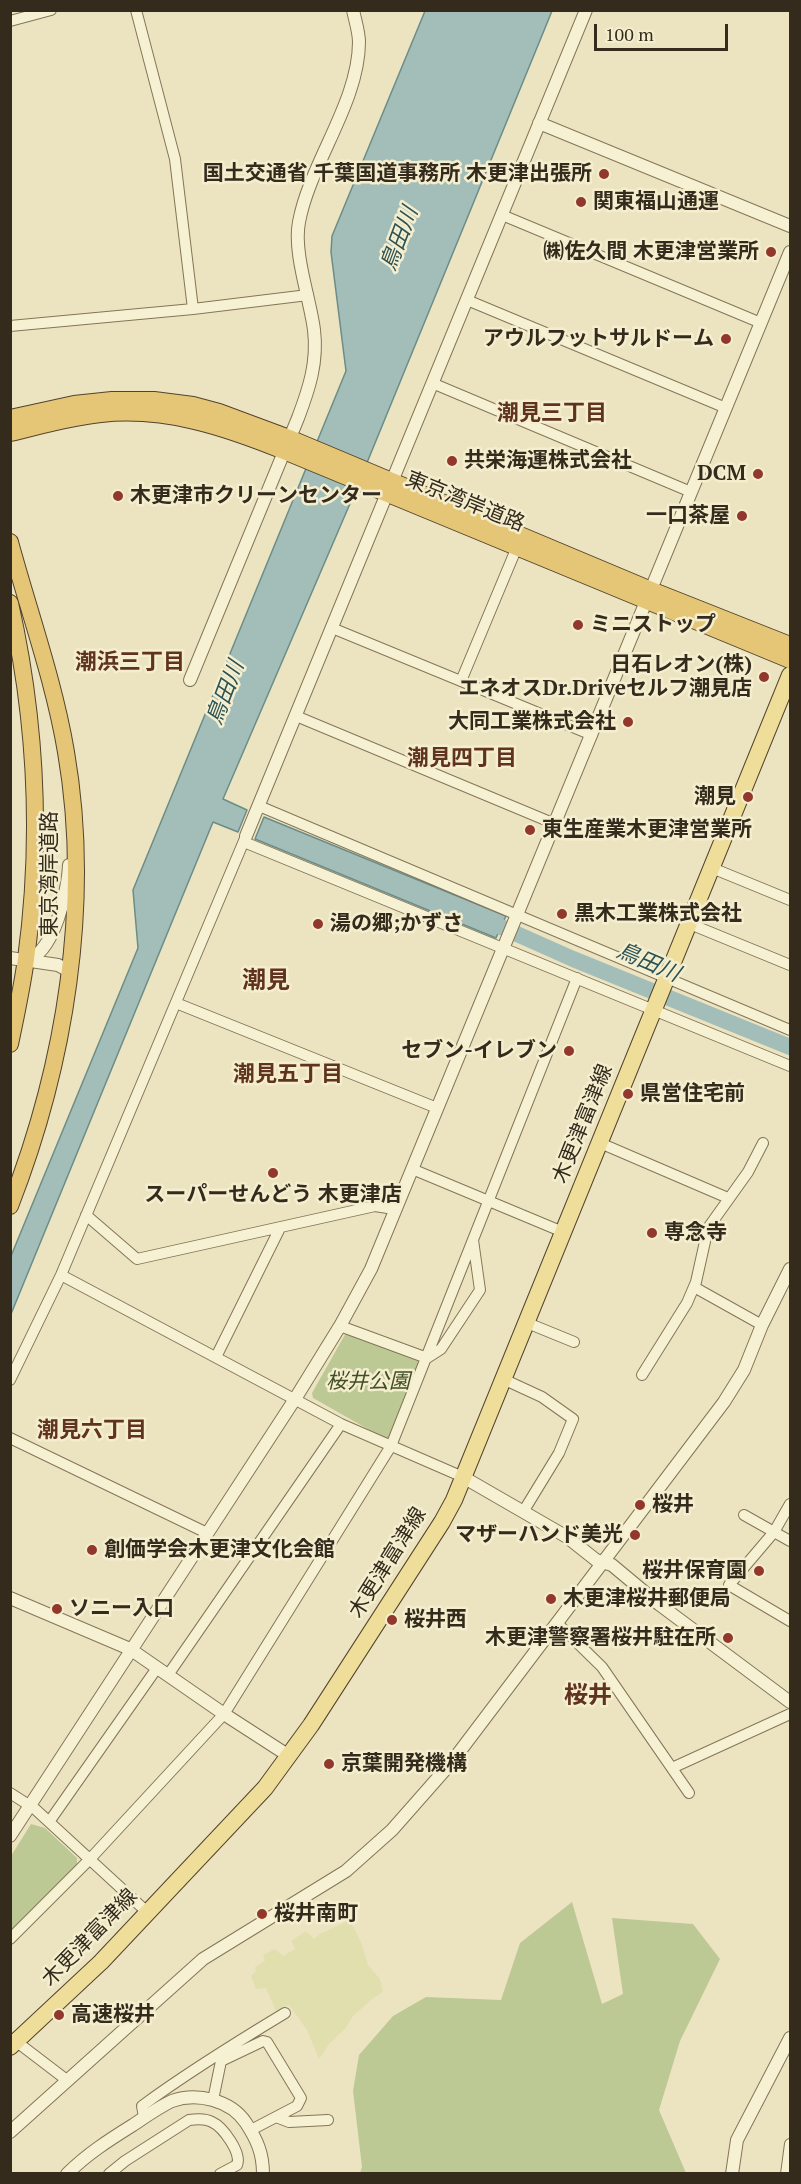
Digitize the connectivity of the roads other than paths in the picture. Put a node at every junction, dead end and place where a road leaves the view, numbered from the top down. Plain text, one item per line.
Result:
1 (51, 10) edge
2 (136, 10) edge
3 (352, 10) edge
4 (586, 10) edge
5 (10, 21) edge
6 (539, 123) junction
7 (502, 215) junction
8 (790, 226) edge
9 (790, 252) edge
10 (308, 295) junction
11 (466, 300) junction
12 (194, 309) junction
13 (761, 323) junction
14 (10, 326) edge
15 (432, 383) junction
16 (726, 408) junction
17 (10, 418) edge
18 (10, 433) edge
19 (287, 445) junction
20 (390, 488) junction
21 (691, 492) junction
22 (10, 542) edge
23 (517, 547) junction
24 (649, 596) junction
25 (10, 603) edge
26 (332, 628) junction
27 (790, 645) edge
28 (790, 660) edge
29 (790, 675) edge
30 (190, 680) dead end
31 (461, 681) junction
32 (296, 716) junction
33 (592, 735) junction
34 (73, 804) junction
35 (257, 809) junction
36 (555, 824) junction
37 (245, 839) junction
38 (712, 868) junction
39 (790, 900) edge
40 (518, 915) junction
41 (690, 924) junction
42 (504, 948) junction
43 (18, 959) edge
44 (790, 965) edge
45 (69, 971) junction
46 (577, 978) junction
47 (668, 978) junction
48 (176, 1003) junction
49 (655, 1009) junction
50 (790, 1030) edge
51 (10, 1044) edge
52 (790, 1066) edge
53 (437, 1108) junction
54 (600, 1143) junction
55 (763, 1143) dead end
56 (412, 1169) junction
57 (728, 1198) junction
58 (487, 1200) junction
59 (10, 1206) edge
60 (394, 1209) junction
61 (86, 1215) junction
62 (280, 1228) junction
63 (563, 1232) junction
64 (472, 1239) junction
65 (790, 1269) edge
66 (61, 1275) junction
67 (694, 1287) junction
68 (525, 1322) junction
69 (762, 1325) junction
70 (340, 1326) junction
71 (574, 1342) dead end
72 (216, 1357) junction
73 (427, 1359) junction
74 (642, 1375) dead end
75 (502, 1379) junction
76 (10, 1380) edge
77 (295, 1399) junction
78 (341, 1424) junction
79 (10, 1438) edge
80 (392, 1446) junction
81 (463, 1477) junction
82 (790, 1504) edge
83 (523, 1512) junction
84 (744, 1515) dead end
85 (774, 1532) junction
86 (207, 1533) junction
87 (790, 1541) edge
88 (603, 1562) junction
89 (10, 1598) edge
90 (790, 1621) edge
91 (557, 1623) junction
92 (130, 1649) junction
93 (157, 1668) junction
94 (168, 1676) junction
95 (790, 1702) edge
96 (224, 1714) junction
97 (790, 1714) edge
98 (289, 1756) junction
99 (672, 1768) junction
100 (689, 1792) dead end
101 (10, 1793) edge
102 (30, 1805) junction
103 (49, 1822) junction
104 (10, 1836) edge
105 (90, 1859) junction
106 (147, 1912) junction
107 (10, 1939) edge
108 (285, 2013) dead end
109 (790, 2038) edge
110 (12, 2042) edge
111 (68, 2081) junction
112 (213, 2100) junction
113 (144, 2117) junction
114 (276, 2117) junction
115 (328, 2120) dead end
116 (251, 2130) junction
117 (10, 2132) edge
118 (790, 2144) edge
119 (67, 2174) edge
120 (109, 2174) edge
121 (220, 2174) edge
122 (263, 2174) edge
123 (732, 2174) edge
124 (786, 2174) edge

1 - 5 street
2 - 12 street
3 - 10 street
4 - 6 street
6 - 7 street
6 - 8 street
7 - 11 street
7 - 13 street
9 - 13 street
10 - 12 street
10 - 19 street
11 - 15 street
11 - 16 street
12 - 14 street
13 - 16 street
15 - 20 street
15 - 21 street
16 - 21 street
17 - 19 highway, 東京湾岸道路
18 - 19 highway, 東京湾岸道路
19 - 20 highway, 東京湾岸道路
19 - 30 street
20 - 23 highway, 東京湾岸道路
20 - 24 highway, 東京湾岸道路
20 - 26 street
21 - 24 street
22 - 34 highway, 東京湾岸道路
23 - 24 highway, 東京湾岸道路
23 - 31 street
24 - 27 highway, 東京湾岸道路
24 - 28 highway, 東京湾岸道路
24 - 33 street
25 - 43 highway, 東京湾岸道路
26 - 31 street
26 - 32 street
29 - 38 main road
31 - 33 street
32 - 35 street
32 - 36 street
33 - 36 street
34 - 43 street
34 - 45 highway, 東京湾岸道路
35 - 37 street
35 - 40 street
36 - 40 street
37 - 42 street
37 - 48 street
38 - 39 street
38 - 41 main road
40 - 42 street
40 - 47 street
41 - 44 street
41 - 47 main road
42 - 46 street
42 - 53 street
43 - 45 street
43 - 51 highway, 東京湾岸道路
45 - 59 highway, 東京湾岸道路
46 - 49 street
46 - 58 street
47 - 49 main road, 木更津富津線
47 - 50 street
48 - 53 street
48 - 61 street
49 - 52 street
49 - 54 main road, 木更津富津線
53 - 56 street
54 - 57 street
54 - 63 main road, 木更津富津線
55 - 57 street
56 - 58 street
56 - 60 street
57 - 67 street
58 - 63 street
58 - 64 street
60 - 62 street
60 - 70 street
61 - 62 street
61 - 66 street
62 - 72 street
63 - 68 main road, 木更津富津線
64 - 73 street
64 - 73 street
65 - 69 street
66 - 72 street
66 - 76 street
67 - 69 street
67 - 74 street
68 - 71 street
68 - 75 main road, 木更津富津線
69 - 88 street
70 - 73 street
70 - 77 street
72 - 77 street
73 - 80 street
75 - 81 main road, 木更津富津線
75 - 83 street
77 - 78 street
77 - 86 street
78 - 80 street
78 - 94 street
79 - 86 street
80 - 81 street
80 - 96 street
81 - 83 street
81 - 98 main road, 木更津富津線
82 - 85 street
83 - 88 street
84 - 85 street
85 - 87 street
85 - 90 street
86 - 92 street
88 - 91 street
88 - 95 street
89 - 92 street
91 - 99 street
91 - 111 street
92 - 93 street
92 - 102 street
93 - 94 street
93 - 103 street
94 - 96 street
96 - 98 street
96 - 105 street
97 - 99 street
98 - 106 main road, 木更津富津線
99 - 100 street
101 - 102 street
102 - 103 street
102 - 104 street
103 - 105 street
105 - 106 street
105 - 107 street
106 - 110 main road, 木更津富津線
108 - 113 street
109 - 123 street
110 - 111 street
111 - 117 street
112 - 113 street
112 - 114 street
112 - 116 street
113 - 119 street
114 - 115 street
114 - 116 street
116 - 122 street
118 - 124 street
120 - 121 street

